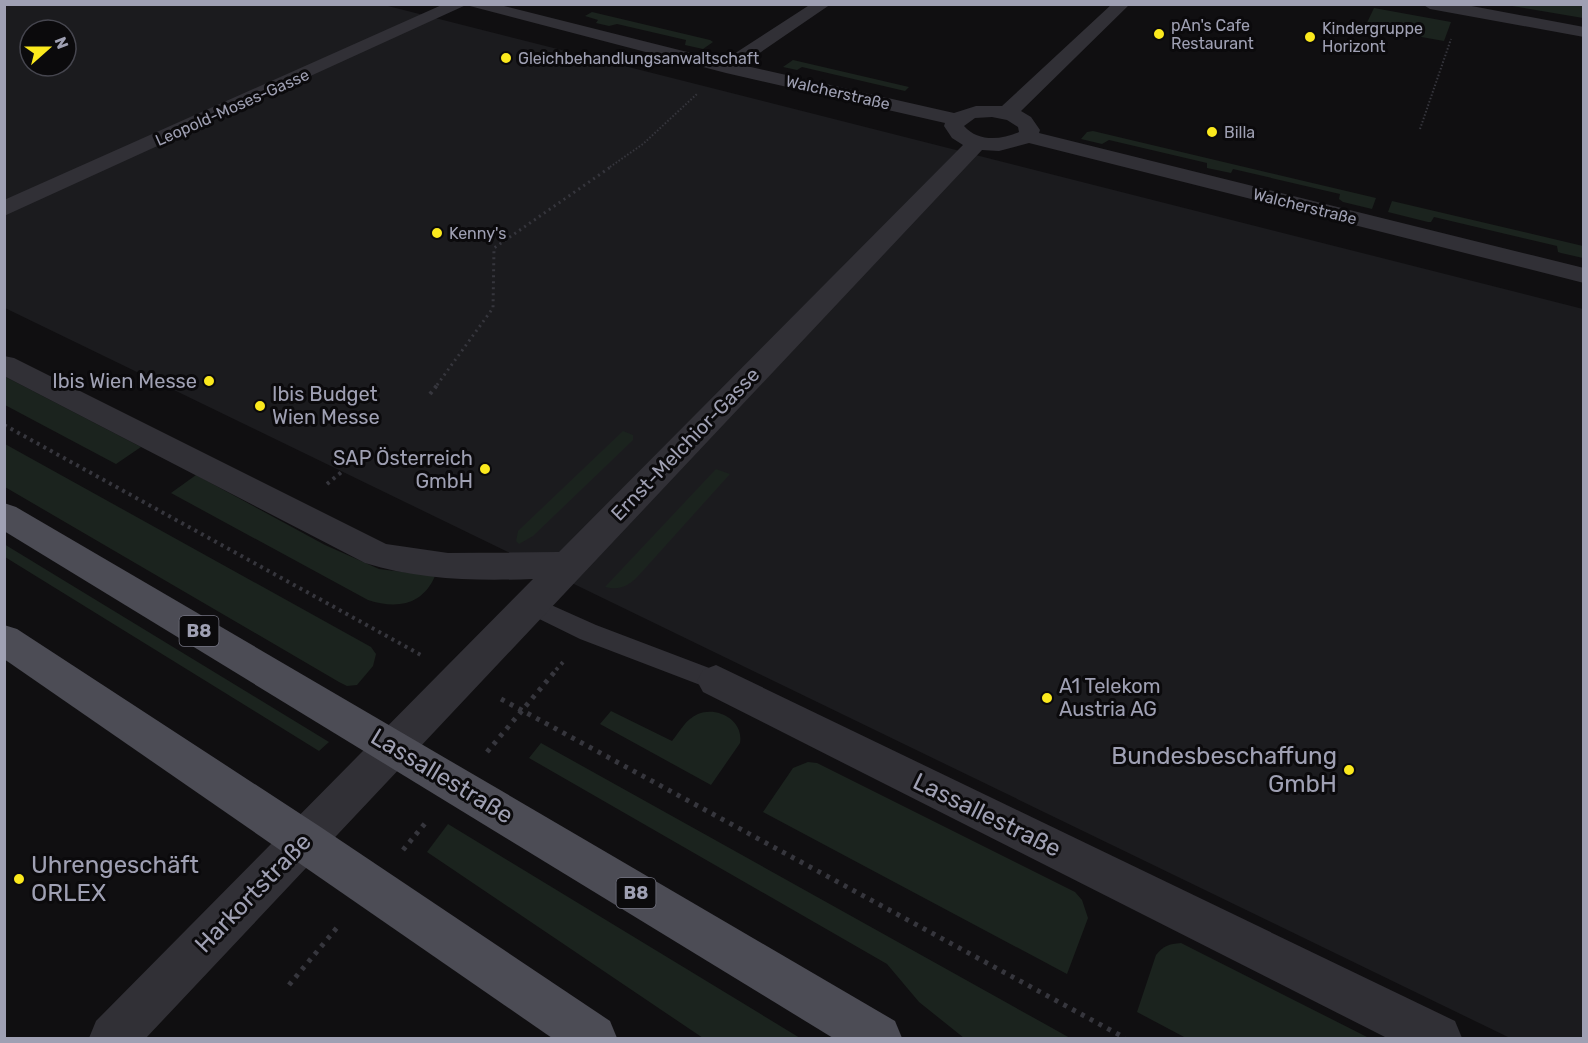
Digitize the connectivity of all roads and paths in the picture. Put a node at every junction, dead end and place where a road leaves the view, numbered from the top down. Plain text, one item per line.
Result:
1 (459, 4) edge
2 (474, 4) edge
3 (823, 4) edge
4 (1122, 4) edge
5 (1430, 4) edge
6 (1461, 10) junction
7 (1584, 32) edge
8 (726, 67) junction
9 (1007, 114) junction
10 (957, 120) junction
11 (1420, 129) dead end
12 (1027, 136) junction
13 (977, 142) junction
14 (4, 209) edge
15 (1584, 276) edge
16 (4, 364) edge
17 (430, 394) dead end
18 (4, 425) edge
19 (4, 515) edge
20 (568, 565) junction
21 (531, 605) junction
22 (4, 639) edge
23 (560, 667) dead end
24 (462, 677) junction
25 (716, 681) joint
26 (523, 710) junction
27 (394, 747) junction
28 (457, 786) junction
29 (304, 840) junction
30 (372, 887) junction
31 (289, 986) dead end
32 (113, 1038) edge
33 (593, 1038) edge
34 (878, 1038) edge
35 (1125, 1038) edge
36 (1438, 1038) edge

1 - 14 street, Leopold-Moses-Gasse
2 - 8 street, Walcherstraße
3 - 8 street
4 - 9 street
5 - 6 street
6 - 7 street
6 - 11 path
8 - 10 street, Walcherstraße
8 - 17 path
9 - 10 street
9 - 12 street
10 - 13 street
12 - 13 street
12 - 15 street, Walcherstraße
13 - 20 street, Ernst-Melchior-Gasse
16 - 20 street
18 - 24 path
19 - 27 main road, Lassallestraße / B8
20 - 21 street, Ernst-Melchior-Gasse
21 - 24 street, Ernst-Melchior-Gasse
21 - 25 lane, Lassallestraße
22 - 29 main road
23 - 26 path
24 - 26 path
24 - 27 street, Ernst-Melchior-Gasse
25 - 36 street, Lassallestraße
26 - 28 path
26 - 35 path
27 - 28 main road, Lassallestraße / B8
27 - 29 street, Harkortstraße
28 - 30 path
28 - 34 main road, Lassallestraße / B8
29 - 30 main road
29 - 32 street, Harkortstraße
30 - 31 path
30 - 33 main road

